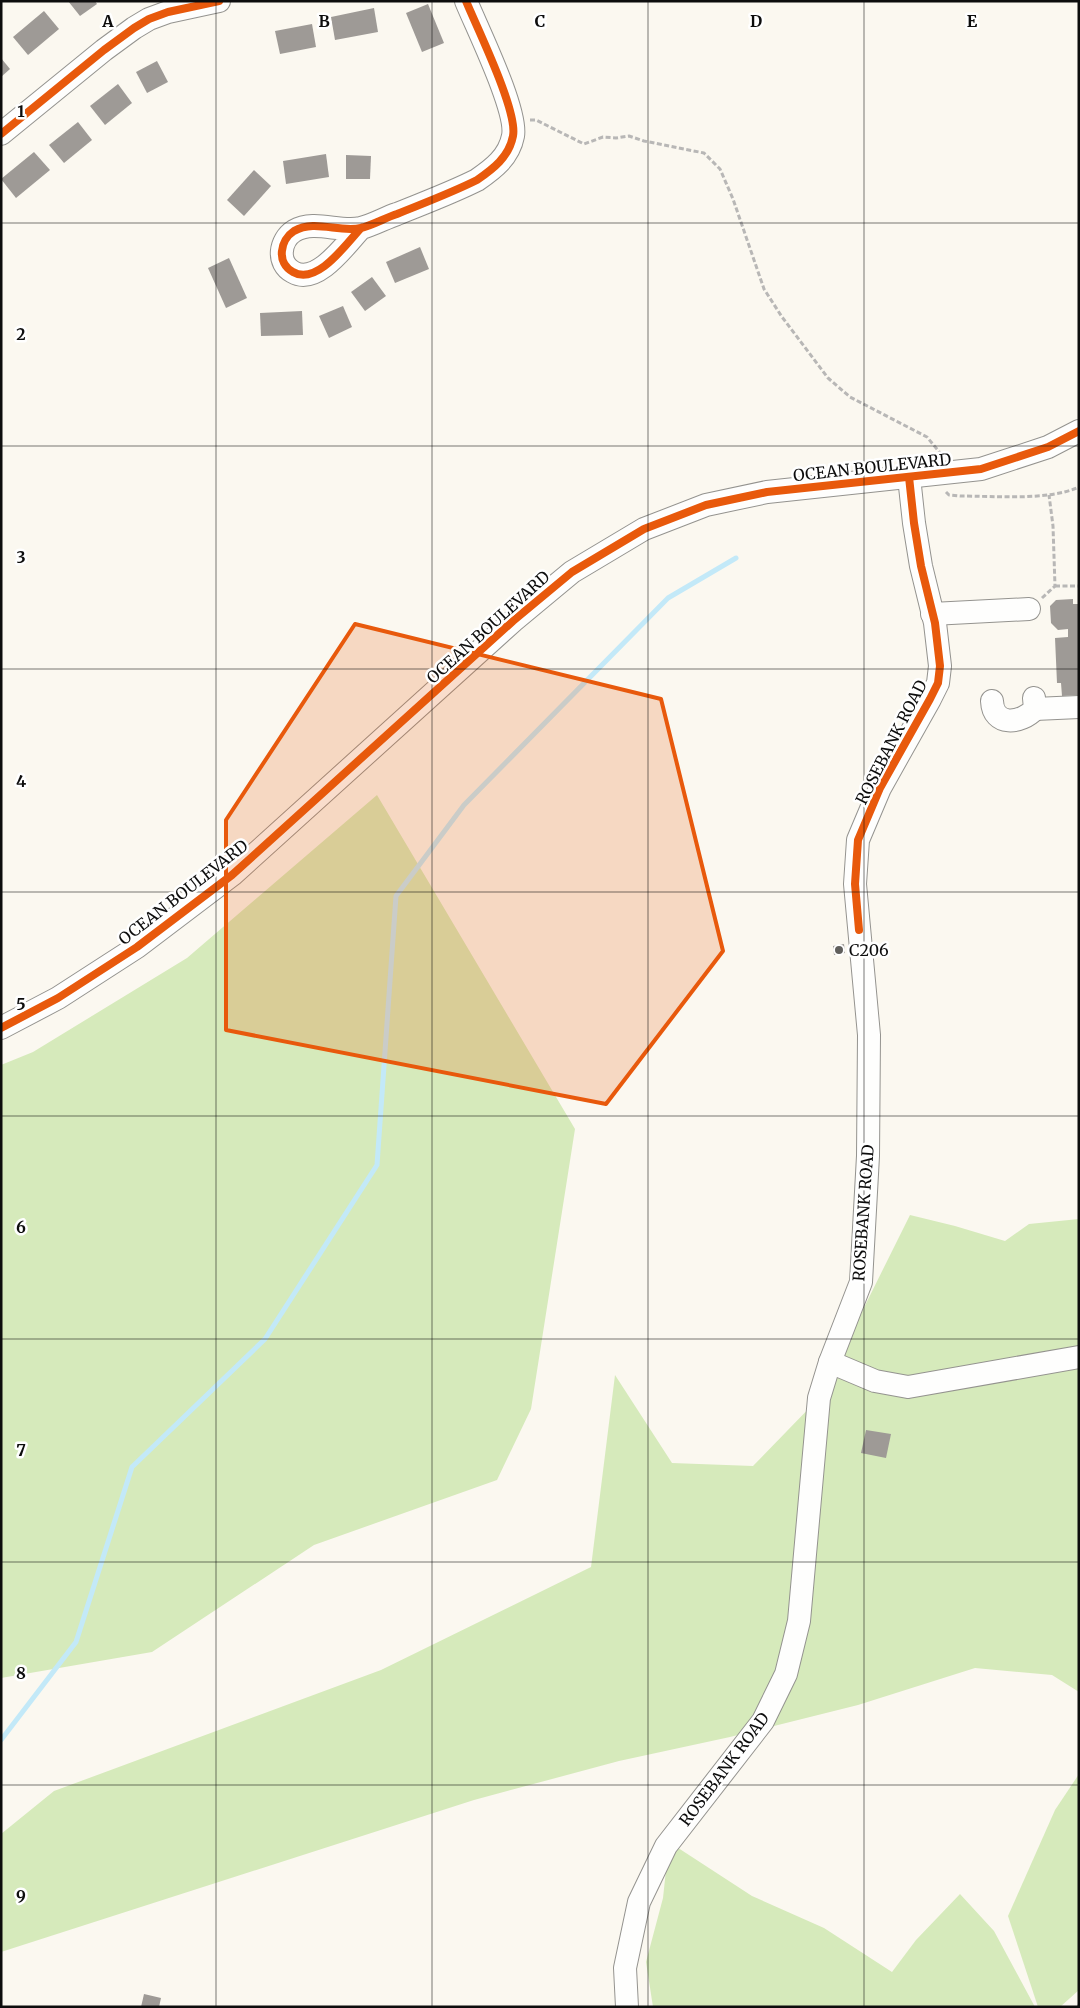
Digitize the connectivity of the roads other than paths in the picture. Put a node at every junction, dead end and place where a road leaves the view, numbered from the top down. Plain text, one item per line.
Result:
1 (219, 1) edge
2 (466, 1) edge
3 (1, 134) edge
4 (361, 228) dead end
5 (1079, 431) edge
6 (909, 477) junction
7 (1029, 609) road end
8 (932, 614) junction
9 (992, 700) dead end
10 (1079, 707) edge
11 (1, 1028) edge
12 (1079, 1357) edge
13 (830, 1362) junction
14 (626, 2007) edge

1 - 3 street
2 - 4 street
5 - 6 street, OCEAN BOULEVARD
6 - 8 street, ROSEBANK ROAD
6 - 11 street, OCEAN BOULEVARD
7 - 8 street
8 - 13 street, ROSEBANK ROAD
9 - 10 street
12 - 13 street
13 - 14 street, ROSEBANK ROAD

